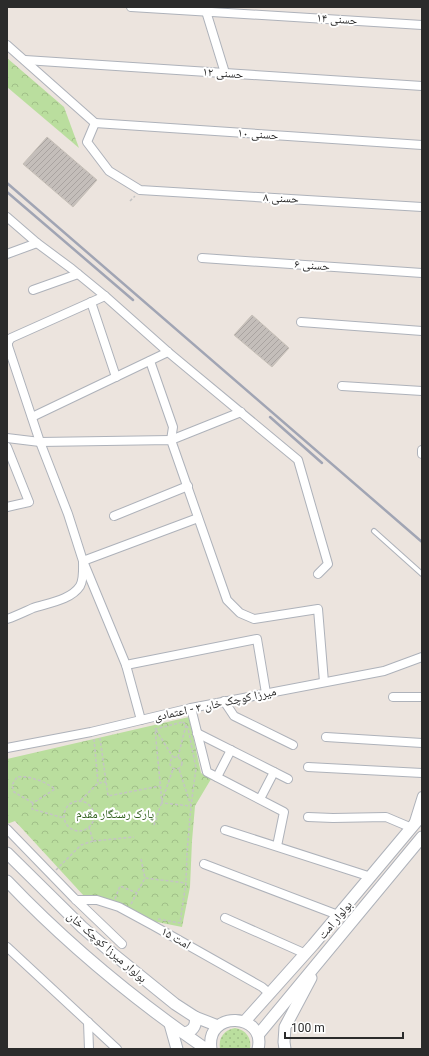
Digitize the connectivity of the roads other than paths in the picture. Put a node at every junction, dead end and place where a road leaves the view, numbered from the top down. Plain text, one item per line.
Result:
1 (131, 7) edge
2 (286, 7) edge
3 (205, 9) edge
4 (286, 16) junction
5 (422, 26) edge
6 (7, 45) edge
7 (24, 60) junction
8 (225, 73) junction
9 (422, 86) edge
10 (95, 123) junction
11 (422, 145) edge
12 (422, 207) edge
13 (7, 217) edge
14 (37, 242) junction
15 (7, 254) edge
16 (202, 258) dead end
17 (422, 273) edge
18 (78, 274) junction
19 (33, 290) dead end
20 (105, 296) junction
21 (91, 302) junction
22 (301, 322) dead end
23 (422, 331) edge
24 (168, 352) junction
25 (150, 361) junction
26 (116, 377) junction
27 (342, 386) dead end
28 (422, 391) edge
29 (241, 412) junction
30 (32, 417) junction
31 (7, 438) edge
32 (171, 440) junction
33 (40, 442) junction
34 (7, 447) edge
35 (422, 450) edge
36 (422, 454) edge
37 (188, 486) junction
38 (7, 506) edge
39 (114, 516) dead end
40 (198, 518) junction
41 (374, 531) dead end
42 (83, 561) junction
43 (318, 574) dead end
44 (422, 574) edge
45 (7, 619) edge
46 (422, 657) edge
47 (126, 665) junction
48 (324, 682) junction
49 (266, 693) junction
50 (393, 697) dead end
51 (422, 697) edge
52 (224, 701) junction
53 (191, 708) junction
54 (141, 720) junction
55 (197, 732) junction
56 (326, 737) dead end
57 (422, 744) edge
58 (293, 745) dead end
59 (7, 748) edge
60 (231, 750) junction
61 (308, 767) dead end
62 (274, 772) junction
63 (422, 773) edge
64 (217, 777) junction
65 (288, 779) dead end
66 (422, 796) edge
67 (260, 799) junction
68 (422, 815) edge
69 (308, 817) dead end
70 (412, 828) junction
71 (7, 829) edge
72 (225, 830) dead end
73 (422, 837) edge
74 (277, 846) junction
75 (7, 853) edge
76 (204, 864) dead end
77 (371, 877) junction
78 (7, 882) edge
79 (76, 900) junction
80 (338, 915) junction
81 (226, 918) dead end
82 (122, 944) dead end
83 (7, 947) edge
84 (306, 954) junction
85 (322, 956) junction
86 (270, 994) junction
87 (195, 1018) junction
88 (88, 1022) junction
89 (245, 1022) junction
90 (170, 1024) junction
91 (218, 1026) junction
92 (184, 1033) junction
93 (260, 1045) edge
94 (89, 1049) edge
95 (117, 1049) edge
96 (177, 1049) edge
97 (206, 1049) edge
98 (211, 1049) edge
99 (285, 1049) edge

1 - 3 street, حسنی ۱۴
2 - 4 street
3 - 4 street, حسنی ۱۴
3 - 8 street
4 - 5 street, حسنی ۱۴
6 - 7 street
7 - 8 street, حسنی ۱۲
7 - 10 street
8 - 9 street, حسنی ۱۲
10 - 11 street, حسنی ۱۰
10 - 12 street, حسنی ۸
13 - 14 street
14 - 15 street
14 - 18 street
16 - 17 street, حسنی ۶
18 - 19 street
18 - 20 street
20 - 21 street
20 - 24 street
21 - 26 street
21 - 30 street
22 - 23 street
24 - 25 street
24 - 29 street
25 - 26 street
25 - 32 street
26 - 30 street
27 - 28 street
29 - 32 street
29 - 43 street
30 - 33 street
31 - 33 street
32 - 33 street
32 - 37 street
33 - 42 street
34 - 38 street
35 - 36 street
37 - 39 street
37 - 40 street
40 - 42 street
40 - 48 street
41 - 44 lane
42 - 45 street
42 - 47 street
46 - 48 street, میرزا کوچک خان ۳ - اعتمادی
47 - 49 street
47 - 54 street
48 - 49 street, میرزا کوچک خان ۳ - اعتمادی
49 - 52 street, میرزا کوچک خان ۳ - اعتمادی
50 - 51 street
52 - 53 street, میرزا کوچک خان ۳ - اعتمادی
52 - 58 street
53 - 54 street, میرزا کوچک خان ۳ - اعتمادی
53 - 55 street
54 - 59 street, میرزا کوچک خان ۳ - اعتمادی
55 - 60 street
55 - 64 street
56 - 57 street
60 - 62 street
60 - 64 street
61 - 63 street
62 - 65 street
62 - 67 street
64 - 67 street
66 - 70 street
67 - 74 street
68 - 70 main road, بولوار امت
69 - 70 street
70 - 77 main road, بولوار امت
71 - 79 street
72 - 74 street
73 - 85 main road, بولوار امت
74 - 77 street
75 - 87 main road, بولوار میرزا کوچک خان
76 - 80 street
77 - 80 main road, بولوار امت
78 - 90 main road, بولوار میرزا کوچک خان
79 - 82 street
79 - 86 street, امت ۱۵
80 - 84 main road, بولوار امت
81 - 84 street
83 - 88 street
84 - 86 main road, بولوار امت
85 - 93 main road, بولوار امت
85 - 99 main road
86 - 89 main road, بولوار امت
87 - 91 main road, بولوار میرزا کوچک خان
87 - 92 main road
88 - 94 street
88 - 95 street
89 - 91 main road
89 - 93 main road
90 - 92 main road, بولوار میرزا کوچک خان
90 - 96 main road
91 - 98 main road
92 - 97 main road, بولوار میرزا کوچک خان

